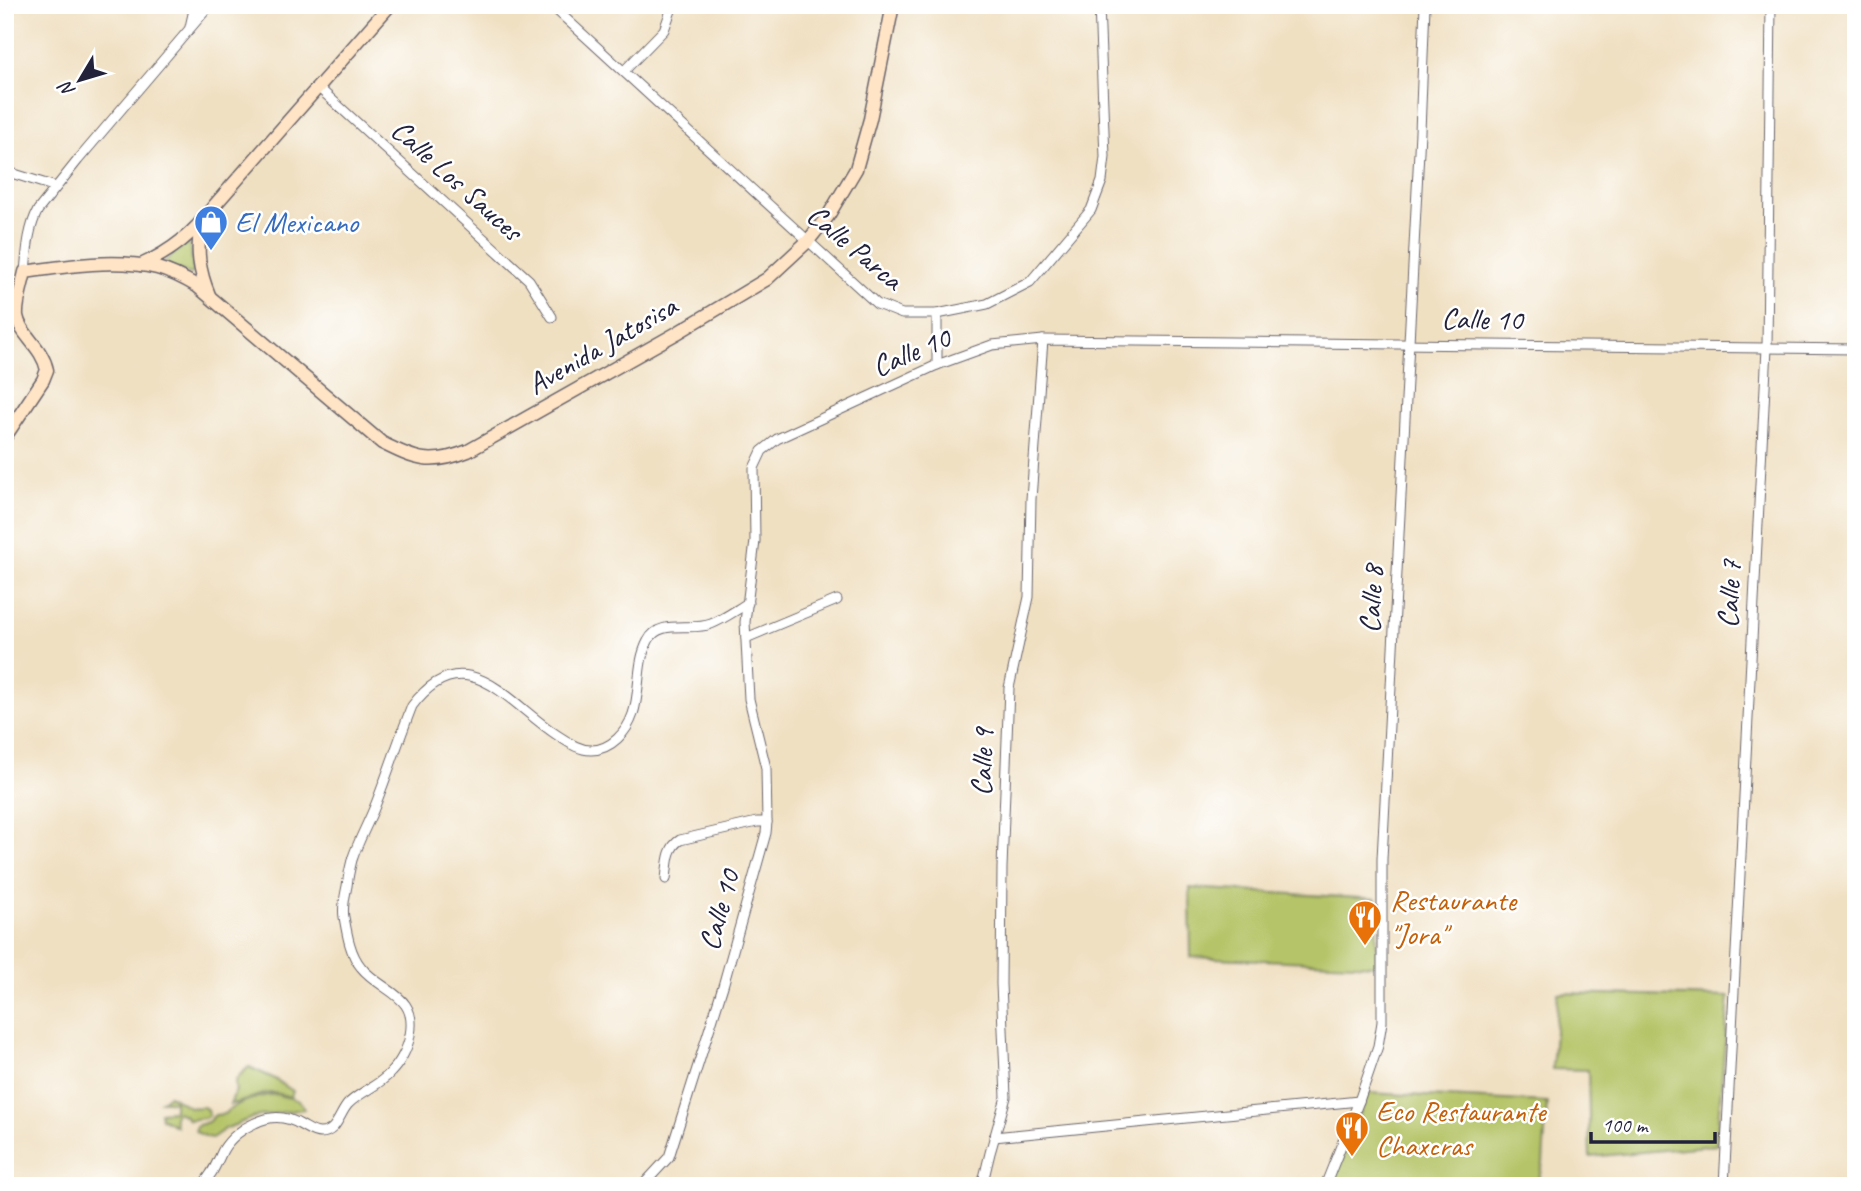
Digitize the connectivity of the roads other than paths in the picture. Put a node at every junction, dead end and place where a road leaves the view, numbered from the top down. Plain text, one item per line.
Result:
1 (195, 5) edge
2 (210, 5) edge
3 (390, 5) edge
4 (551, 5) edge
5 (673, 5) edge
6 (1099, 5) edge
7 (1425, 5) edge
8 (1771, 5) edge
9 (889, 6) edge
10 (190, 28) junction
11 (624, 71) junction
12 (319, 88) junction
13 (5, 172) edge
14 (56, 187) junction
15 (202, 223) junction
16 (808, 241) junction
17 (141, 265) junction
18 (25, 272) junction
19 (209, 295) junction
20 (937, 314) junction
21 (552, 317) dead end
22 (1043, 340) junction
23 (1408, 343) junction
24 (1767, 348) junction
25 (1856, 349) edge
26 (937, 365) junction
27 (5, 437) edge
28 (837, 600) dead end
29 (748, 603) junction
30 (746, 638) junction
31 (767, 822) junction
32 (666, 878) dead end
33 (1359, 1101) junction
34 (994, 1137) junction
35 (201, 1186) edge
36 (642, 1186) edge
37 (982, 1186) edge
38 (1325, 1186) edge
39 (1724, 1186) edge

1 - 10 street
2 - 10 street
3 - 12 street, Avenida Jatosisa
4 - 11 street, Calle Parca
5 - 11 street
6 - 20 street, Calle Parca
7 - 23 street, Calle 8
8 - 24 street, Calle 7
9 - 16 street, Avenida Jatosisa
10 - 14 street
11 - 16 street, Calle Parca
12 - 15 street, Avenida Jatosisa
12 - 21 street, Calle Los Sauces
13 - 14 street
14 - 18 street
15 - 17 street, Avenida Jatosisa
15 - 19 street
16 - 19 street, Avenida Jatosisa
16 - 20 street, Calle Parca
17 - 18 street, Avenida Jatosisa
17 - 19 street, Avenida Jatosisa
18 - 27 street
20 - 26 street
22 - 23 street, Calle 10
22 - 26 street, Calle 10
22 - 34 street, Calle 9
23 - 24 street, Calle 10
23 - 33 street, Calle 8
24 - 25 street, Calle 10
24 - 39 street, Calle 7
26 - 29 street, Calle 10
28 - 30 street
29 - 30 street, Calle 10
29 - 35 street
30 - 31 street, Calle 10
31 - 32 street
31 - 36 street, Calle 10
33 - 34 street
33 - 38 street, Calle 8
34 - 37 street, Calle 9

